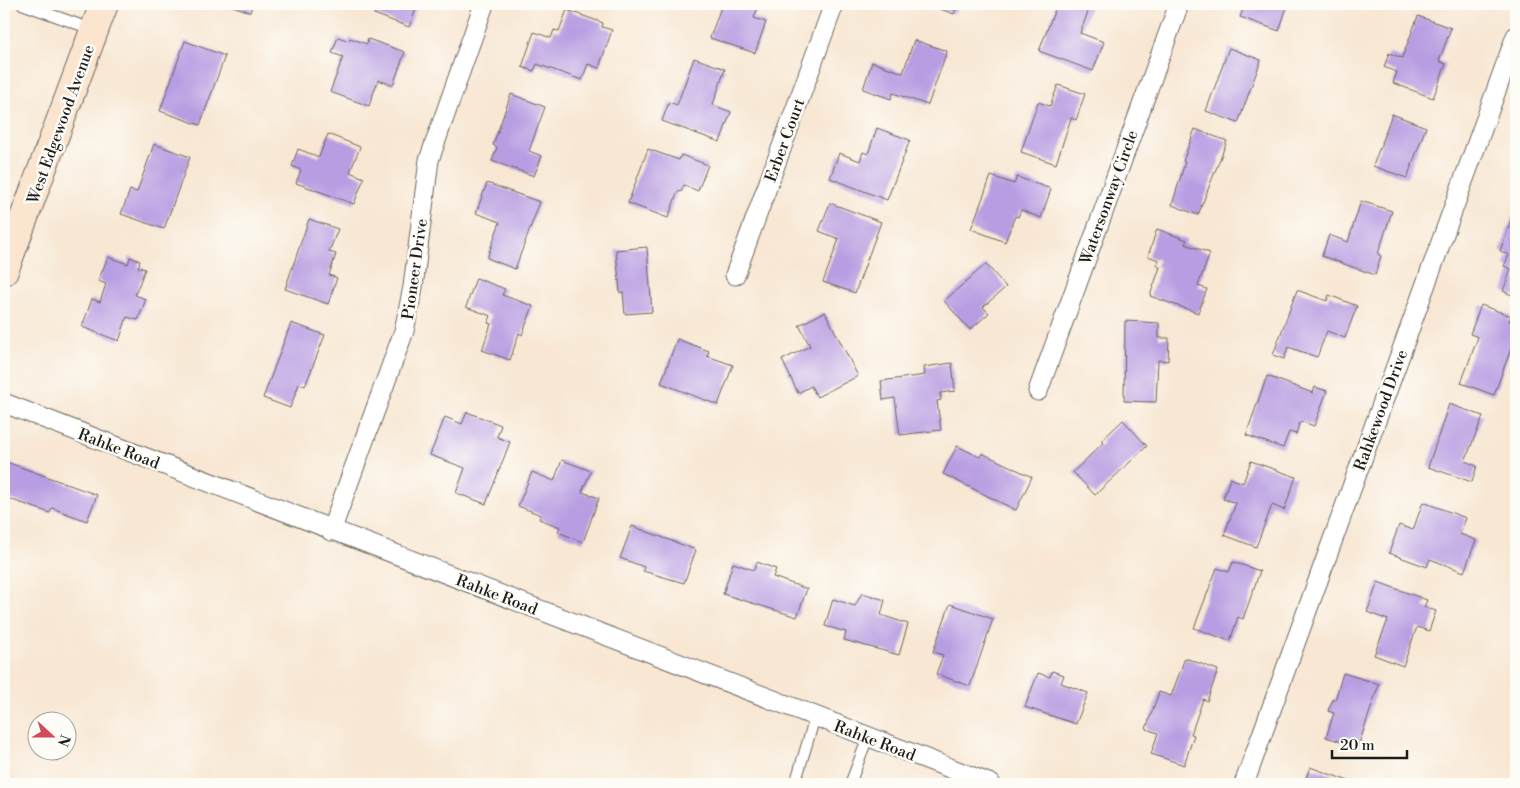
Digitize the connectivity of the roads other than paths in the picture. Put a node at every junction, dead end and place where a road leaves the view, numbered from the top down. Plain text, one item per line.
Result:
1 (22, 4) edge
2 (104, 4) edge
3 (484, 4) edge
4 (834, 4) edge
5 (1178, 4) edge
6 (94, 30) junction
7 (1516, 36) edge
8 (4, 271) edge
9 (735, 275) dead end
10 (1038, 391) dead end
11 (4, 403) edge
12 (331, 531) junction
13 (816, 717) junction
14 (868, 737) junction
15 (795, 784) edge
16 (850, 784) edge
17 (991, 784) edge
18 (1244, 784) edge

1 - 6 lane
2 - 6 main road, West Edgewood Avenue
3 - 12 street, Pioneer Drive
4 - 9 street, Erber Court
5 - 10 street, Watersonway Circle
6 - 8 main road, West Edgewood Avenue
7 - 18 street, Rahkewood Drive
11 - 12 street, Rahke Road
12 - 13 street, Rahke Road
13 - 14 street, Rahke Road
13 - 15 lane
14 - 16 lane
14 - 17 street, Rahke Road

